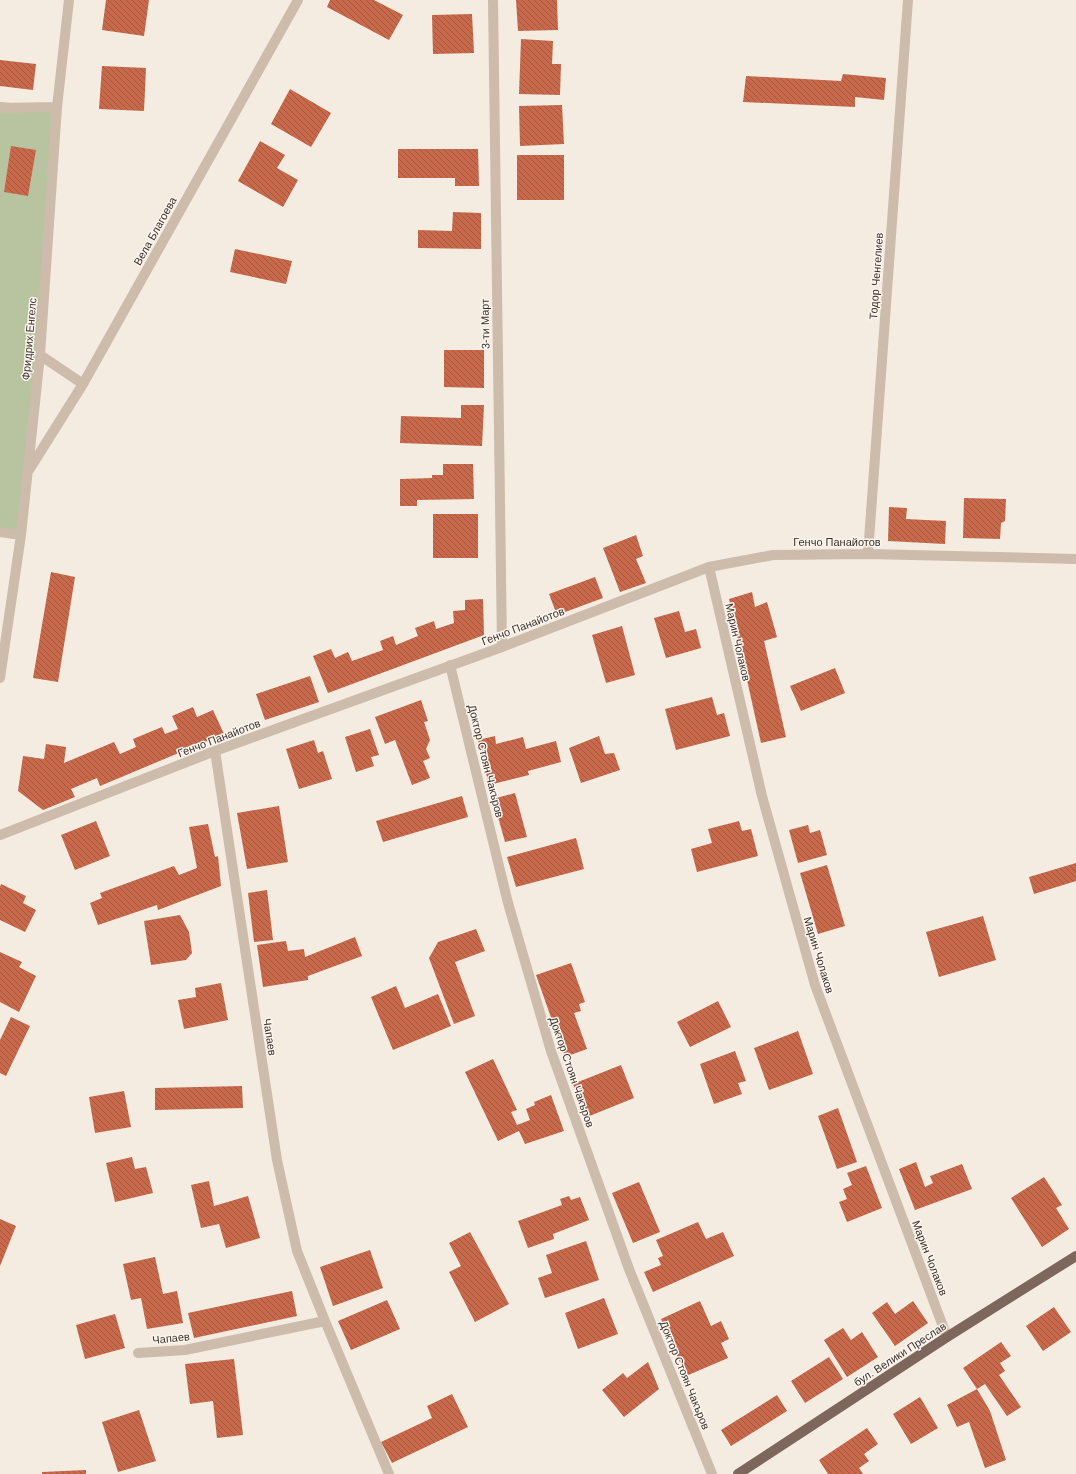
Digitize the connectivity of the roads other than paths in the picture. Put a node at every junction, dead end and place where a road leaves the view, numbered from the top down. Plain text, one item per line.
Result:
1 (69, 0) edge
2 (298, 0) edge
3 (493, 0) edge
4 (908, 0) edge
5 (57, 107) junction
6 (0, 108) edge
7 (40, 355) junction
8 (83, 384) junction
9 (28, 472) junction
10 (0, 532) edge
11 (21, 535) junction
12 (868, 554) junction
13 (1076, 560) edge
14 (709, 567) junction
15 (502, 647) junction
16 (450, 665) junction
17 (0, 678) edge
18 (215, 752) junction
19 (0, 835) edge
20 (1076, 1256) edge
21 (325, 1321) junction
22 (947, 1336) junction
23 (138, 1353) dead end
24 (743, 1473) edge
25 (389, 1474) edge
26 (712, 1474) edge

1 - 5 street, Фридрих Енгелс
2 - 8 street, Вела Благоева
3 - 15 street, 3-ти Март
4 - 12 street, Тодор Ченгелиев
5 - 6 street
5 - 7 street, Фридрих Енгелс
7 - 8 street
7 - 9 street, Фридрих Енгелс
8 - 9 street, Вела Благоева
9 - 11 street, Фридрих Енгелс
10 - 11 street
11 - 17 street, Фридрих Енгелс
12 - 13 street, Генчо Панайотов
12 - 14 street, Генчо Панайотов
14 - 15 street, Генчо Панайотов
14 - 22 street, Марин Чолаков
15 - 16 street, Генчо Панайотов
16 - 18 street, Генчо Панайотов
16 - 26 street, Доктор Стоян Чакъров
18 - 19 street, Генчо Панайотов
18 - 21 street, Чапаев
20 - 22 main road, бул. Велики Преслав
21 - 23 street, Чапаев
21 - 25 street, Чапаев
22 - 24 main road, бул. Велики Преслав

